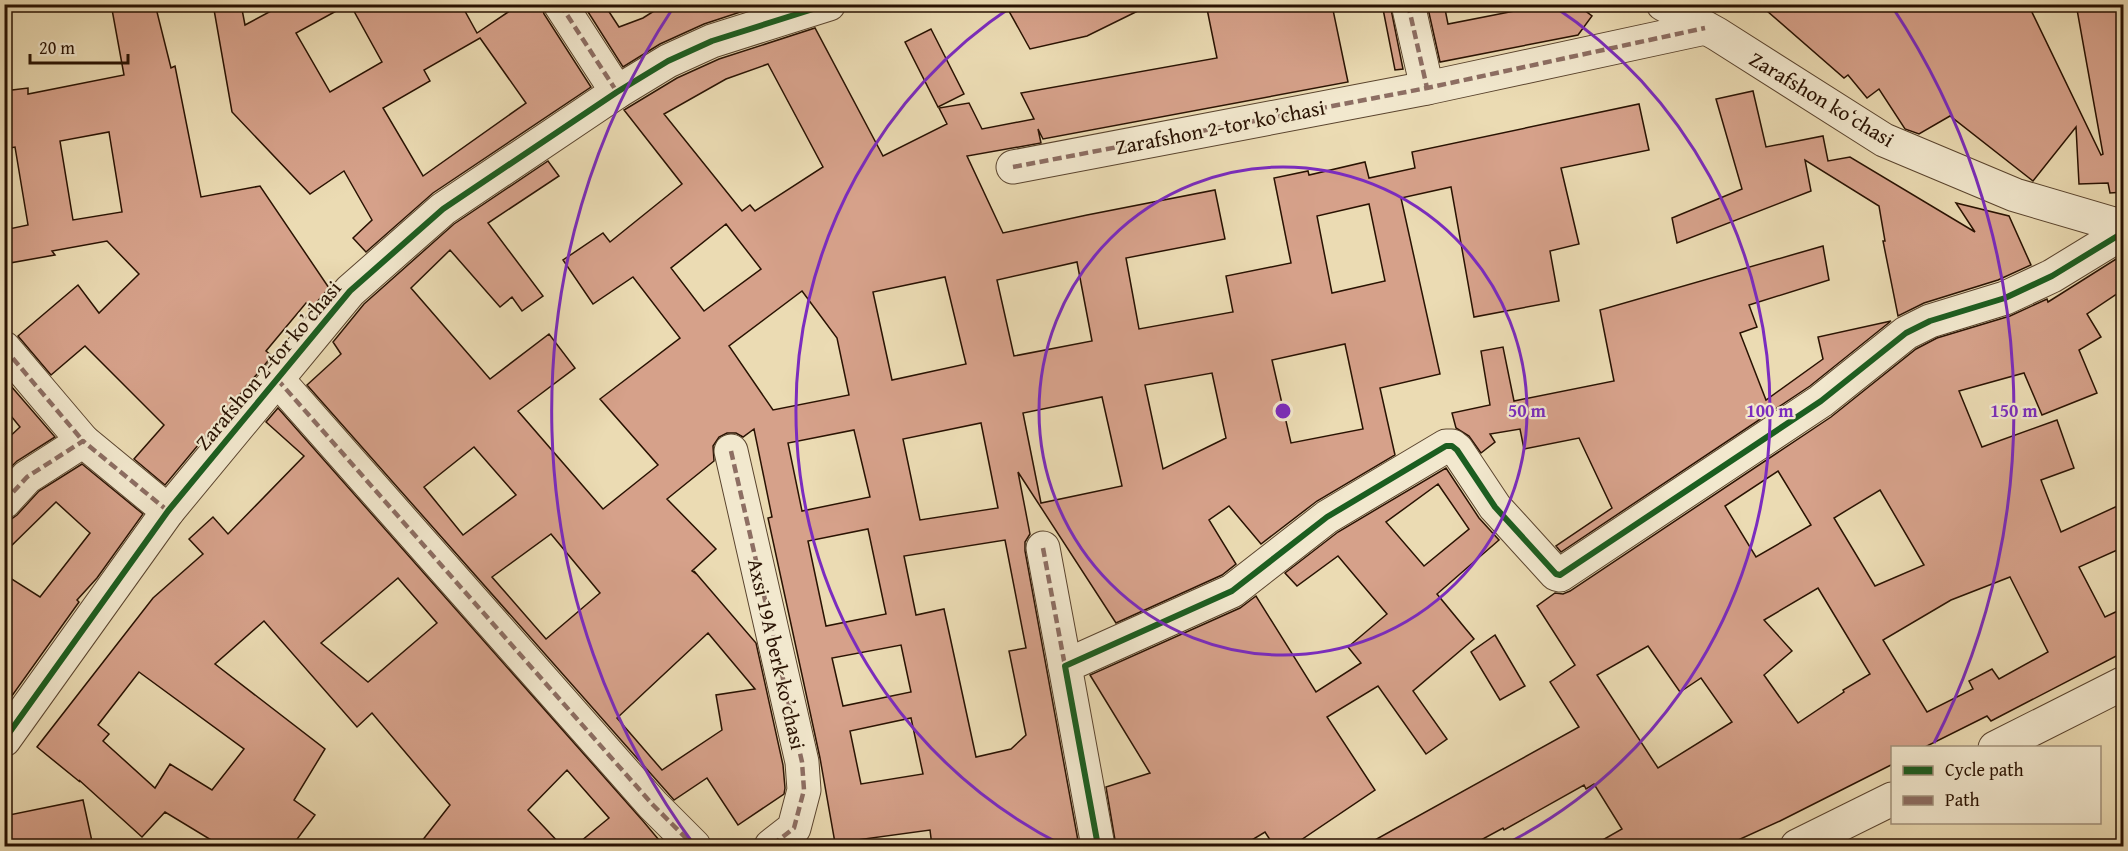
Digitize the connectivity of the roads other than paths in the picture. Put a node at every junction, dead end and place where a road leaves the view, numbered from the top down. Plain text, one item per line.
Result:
1 (560, 4) edge
2 (829, 4) edge
3 (1408, 4) edge
4 (1663, 4) edge
5 (1705, 28) junction
6 (1427, 88) junction
7 (617, 92) junction
8 (1012, 167) dead end
9 (2124, 227) edge
10 (2124, 232) edge
11 (4, 348) edge
12 (278, 379) junction
13 (83, 441) junction
14 (731, 451) dead end
15 (4, 502) edge
16 (168, 511) junction
17 (1043, 548) dead end
18 (1065, 666) junction
19 (2124, 683) edge
20 (4, 740) edge
21 (1997, 746) edge
22 (1891, 800) edge
23 (693, 846) edge
24 (771, 846) edge
25 (1098, 846) edge
26 (1797, 846) edge

1 - 7 street
2 - 7 street, Zarafshon 2-tor koʼchasi
3 - 6 street
4 - 5 street, Zarafshon koʻchasi
5 - 6 street, Zarafshon 2-tor koʼchasi
5 - 9 street, Zarafshon koʻchasi
6 - 8 street, Zarafshon 2-tor koʼchasi
7 - 12 street, Zarafshon 2-tor koʼchasi
10 - 18 street
11 - 13 street
12 - 16 street, Zarafshon 2-tor koʼchasi
12 - 23 street
13 - 15 street
13 - 16 street
14 - 24 street, Аxsi 19А berk koʼchasi
16 - 20 street, Zarafshon 2-tor koʼchasi
17 - 18 street
18 - 25 street
19 - 21 street
22 - 26 street

